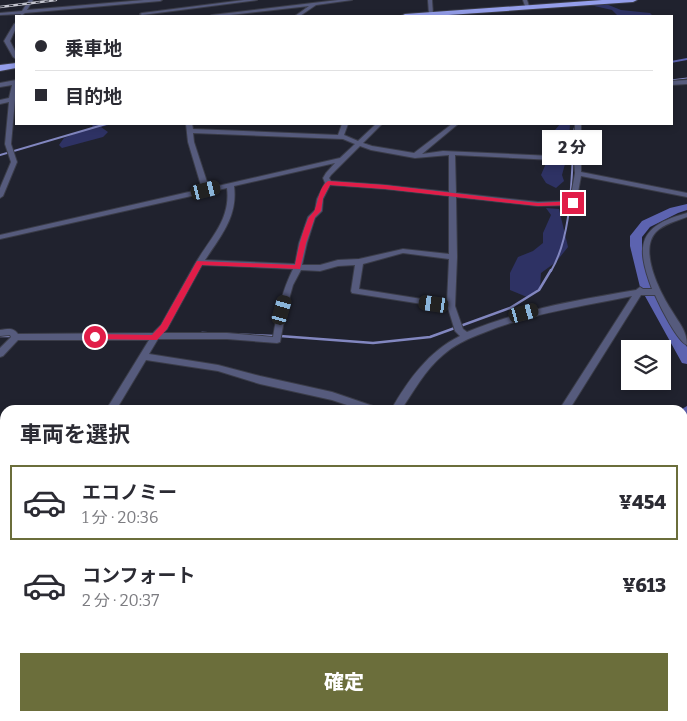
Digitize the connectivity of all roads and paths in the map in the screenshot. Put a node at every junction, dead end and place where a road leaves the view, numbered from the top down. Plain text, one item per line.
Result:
1 (30, 0) edge
2 (160, 0) edge
3 (202, 0) edge
4 (256, 0) edge
5 (350, 0) edge
6 (430, 0) edge
7 (633, 0) edge
8 (145, 1) edge
9 (316, 2) edge
10 (527, 4) edge
11 (200, 9) junction
12 (0, 14) edge
13 (22, 14) edge
14 (431, 14) junction
15 (478, 14) edge
16 (142, 15) edge
17 (219, 15) edge
18 (298, 15) edge
19 (418, 15) edge
20 (15, 26) edge
21 (15, 40) edge
22 (7, 41) junction
23 (0, 42) edge
24 (15, 55) edge
25 (15, 66) edge
26 (0, 68) edge
27 (687, 82) edge
28 (15, 83) edge
29 (673, 83) edge
30 (0, 85) edge
31 (14, 98) edge
32 (0, 102) edge
33 (345, 125) edge
34 (379, 125) edge
35 (454, 125) edge
36 (578, 125) edge
37 (189, 127) edge
38 (340, 137) junction
39 (358, 144) junction
40 (0, 145) edge
41 (9, 148) junction
42 (452, 154) junction
43 (415, 156) junction
44 (575, 159) junction
45 (341, 160) junction
46 (578, 173) junction
47 (328, 183) junction
48 (230, 184) junction
49 (206, 190) junction
50 (452, 194) junction
51 (687, 194) edge
52 (0, 196) edge
53 (573, 203) joint
54 (556, 204) joint
55 (687, 215) edge
56 (0, 237) edge
57 (453, 257) junction
58 (200, 262) junction
59 (359, 262) junction
60 (298, 267) junction
61 (640, 290) junction
62 (658, 292) junction
63 (451, 306) junction
64 (461, 330) junction
65 (0, 333) edge
66 (14, 335) junction
67 (154, 338) junction
68 (687, 342) edge
69 (0, 354) edge
70 (144, 356) junction
71 (114, 405) edge
72 (358, 405) edge
73 (399, 405) edge
74 (567, 405) edge

1 - 13 street
2 - 8 street
3 - 11 street
4 - 11 street
5 - 9 street
6 - 14 street
7 - 10 highway
8 - 13 street
8 - 16 street
9 - 17 street
9 - 18 street
10 - 15 highway
11 - 16 street
12 - 13 street
14 - 15 highway
14 - 19 highway
20 - 22 street
21 - 22 street
22 - 23 street
22 - 24 street
25 - 26 highway
27 - 29 street
28 - 30 street
31 - 32 street
31 - 41 street
33 - 38 street
34 - 39 street
35 - 43 street
36 - 44 street
37 - 38 street
37 - 49 street
38 - 39 street
39 - 43 street
39 - 45 street
40 - 41 street
41 - 52 street
42 - 43 street
42 - 44 street
42 - 50 street
44 - 46 street
45 - 47 street
45 - 48 street
46 - 51 street
46 - 53 street
47 - 50 street
47 - 60 street
48 - 49 street
48 - 58 street
49 - 56 street
50 - 54 street
50 - 57 street
53 - 54 street
55 - 62 street
57 - 59 street
57 - 63 street
58 - 60 street
58 - 67 street
59 - 60 street
59 - 63 street
60 - 67 street
61 - 62 street
61 - 64 street
61 - 74 street
62 - 68 street
63 - 64 street
64 - 73 street
65 - 66 street
66 - 67 street
66 - 69 street
67 - 70 street
70 - 71 street
70 - 72 street

